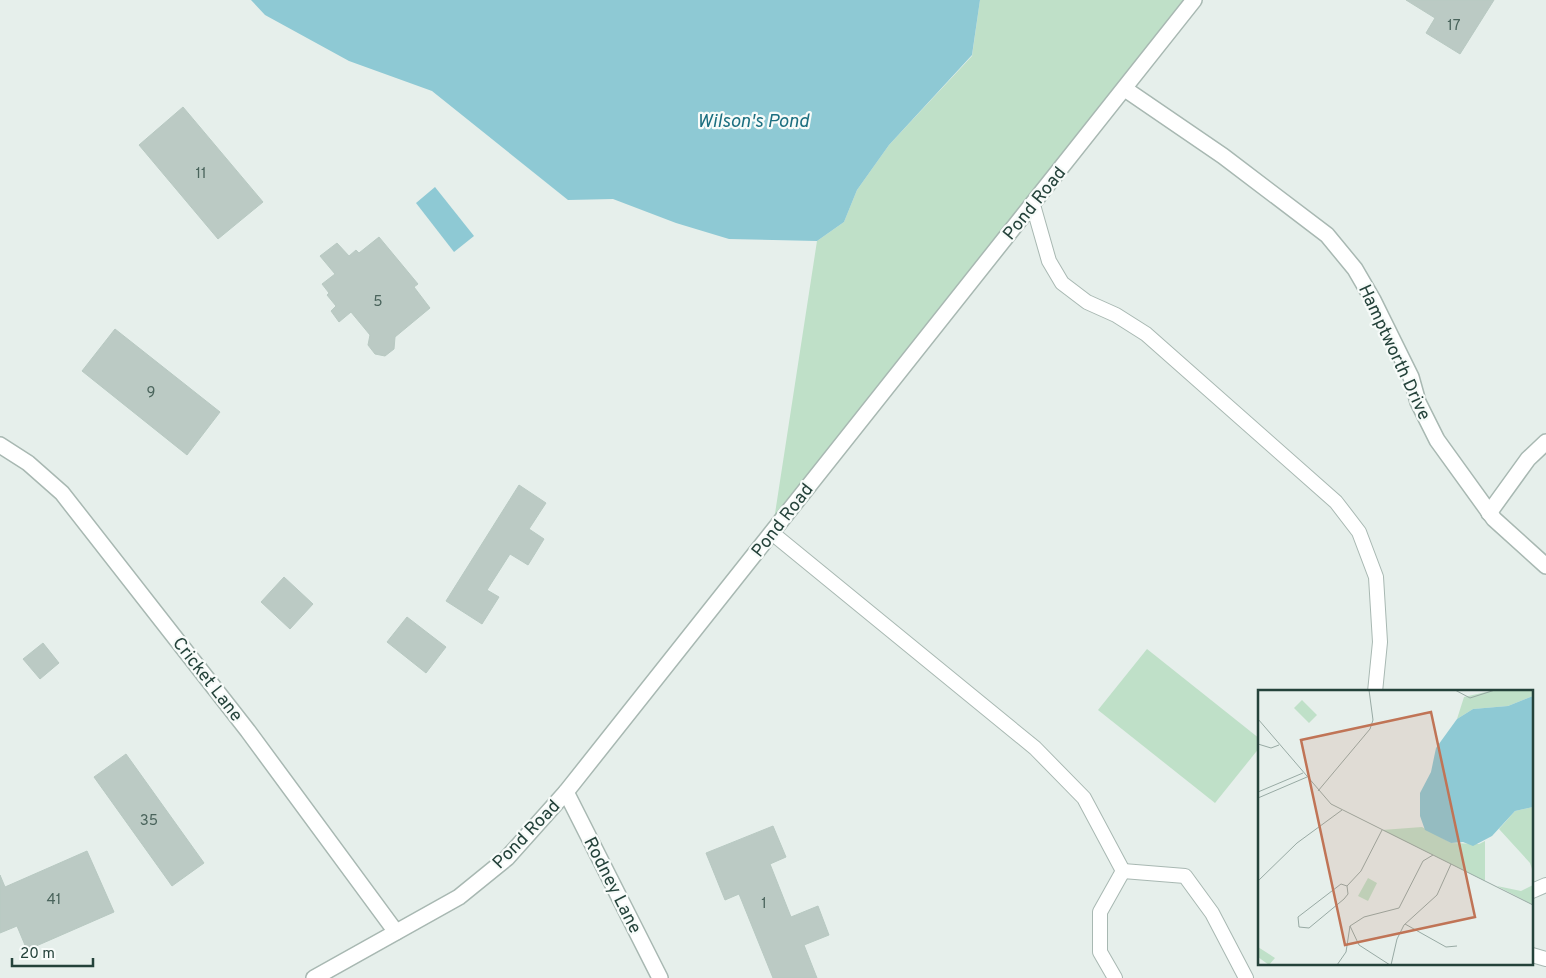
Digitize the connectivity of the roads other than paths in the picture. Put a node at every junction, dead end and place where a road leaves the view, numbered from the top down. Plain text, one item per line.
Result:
1 (1194, 0) edge
2 (1125, 89) junction
3 (1033, 205) junction
4 (1546, 442) edge
5 (0, 445) edge
6 (1489, 513) junction
7 (772, 533) junction
8 (1546, 566) edge
9 (1375, 690) edge
10 (566, 792) junction
11 (1123, 872) junction
12 (1546, 885) edge
13 (1534, 890) edge
14 (396, 932) junction
15 (314, 978) edge
16 (660, 978) edge
17 (1115, 978) edge
18 (1246, 978) edge

1 - 2 street, Pond Road
2 - 3 street, Pond Road
2 - 6 street, Hamptworth Drive
3 - 7 street, Pond Road
3 - 9 lane
4 - 6 street
5 - 14 street, Cricket Lane
6 - 8 street, Hamptworth Drive
7 - 10 street, Pond Road
7 - 11 lane
10 - 14 street, Pond Road
10 - 16 street, Rodney Lane
11 - 17 lane
11 - 18 lane
12 - 13 lane
14 - 15 street, Pond Road

